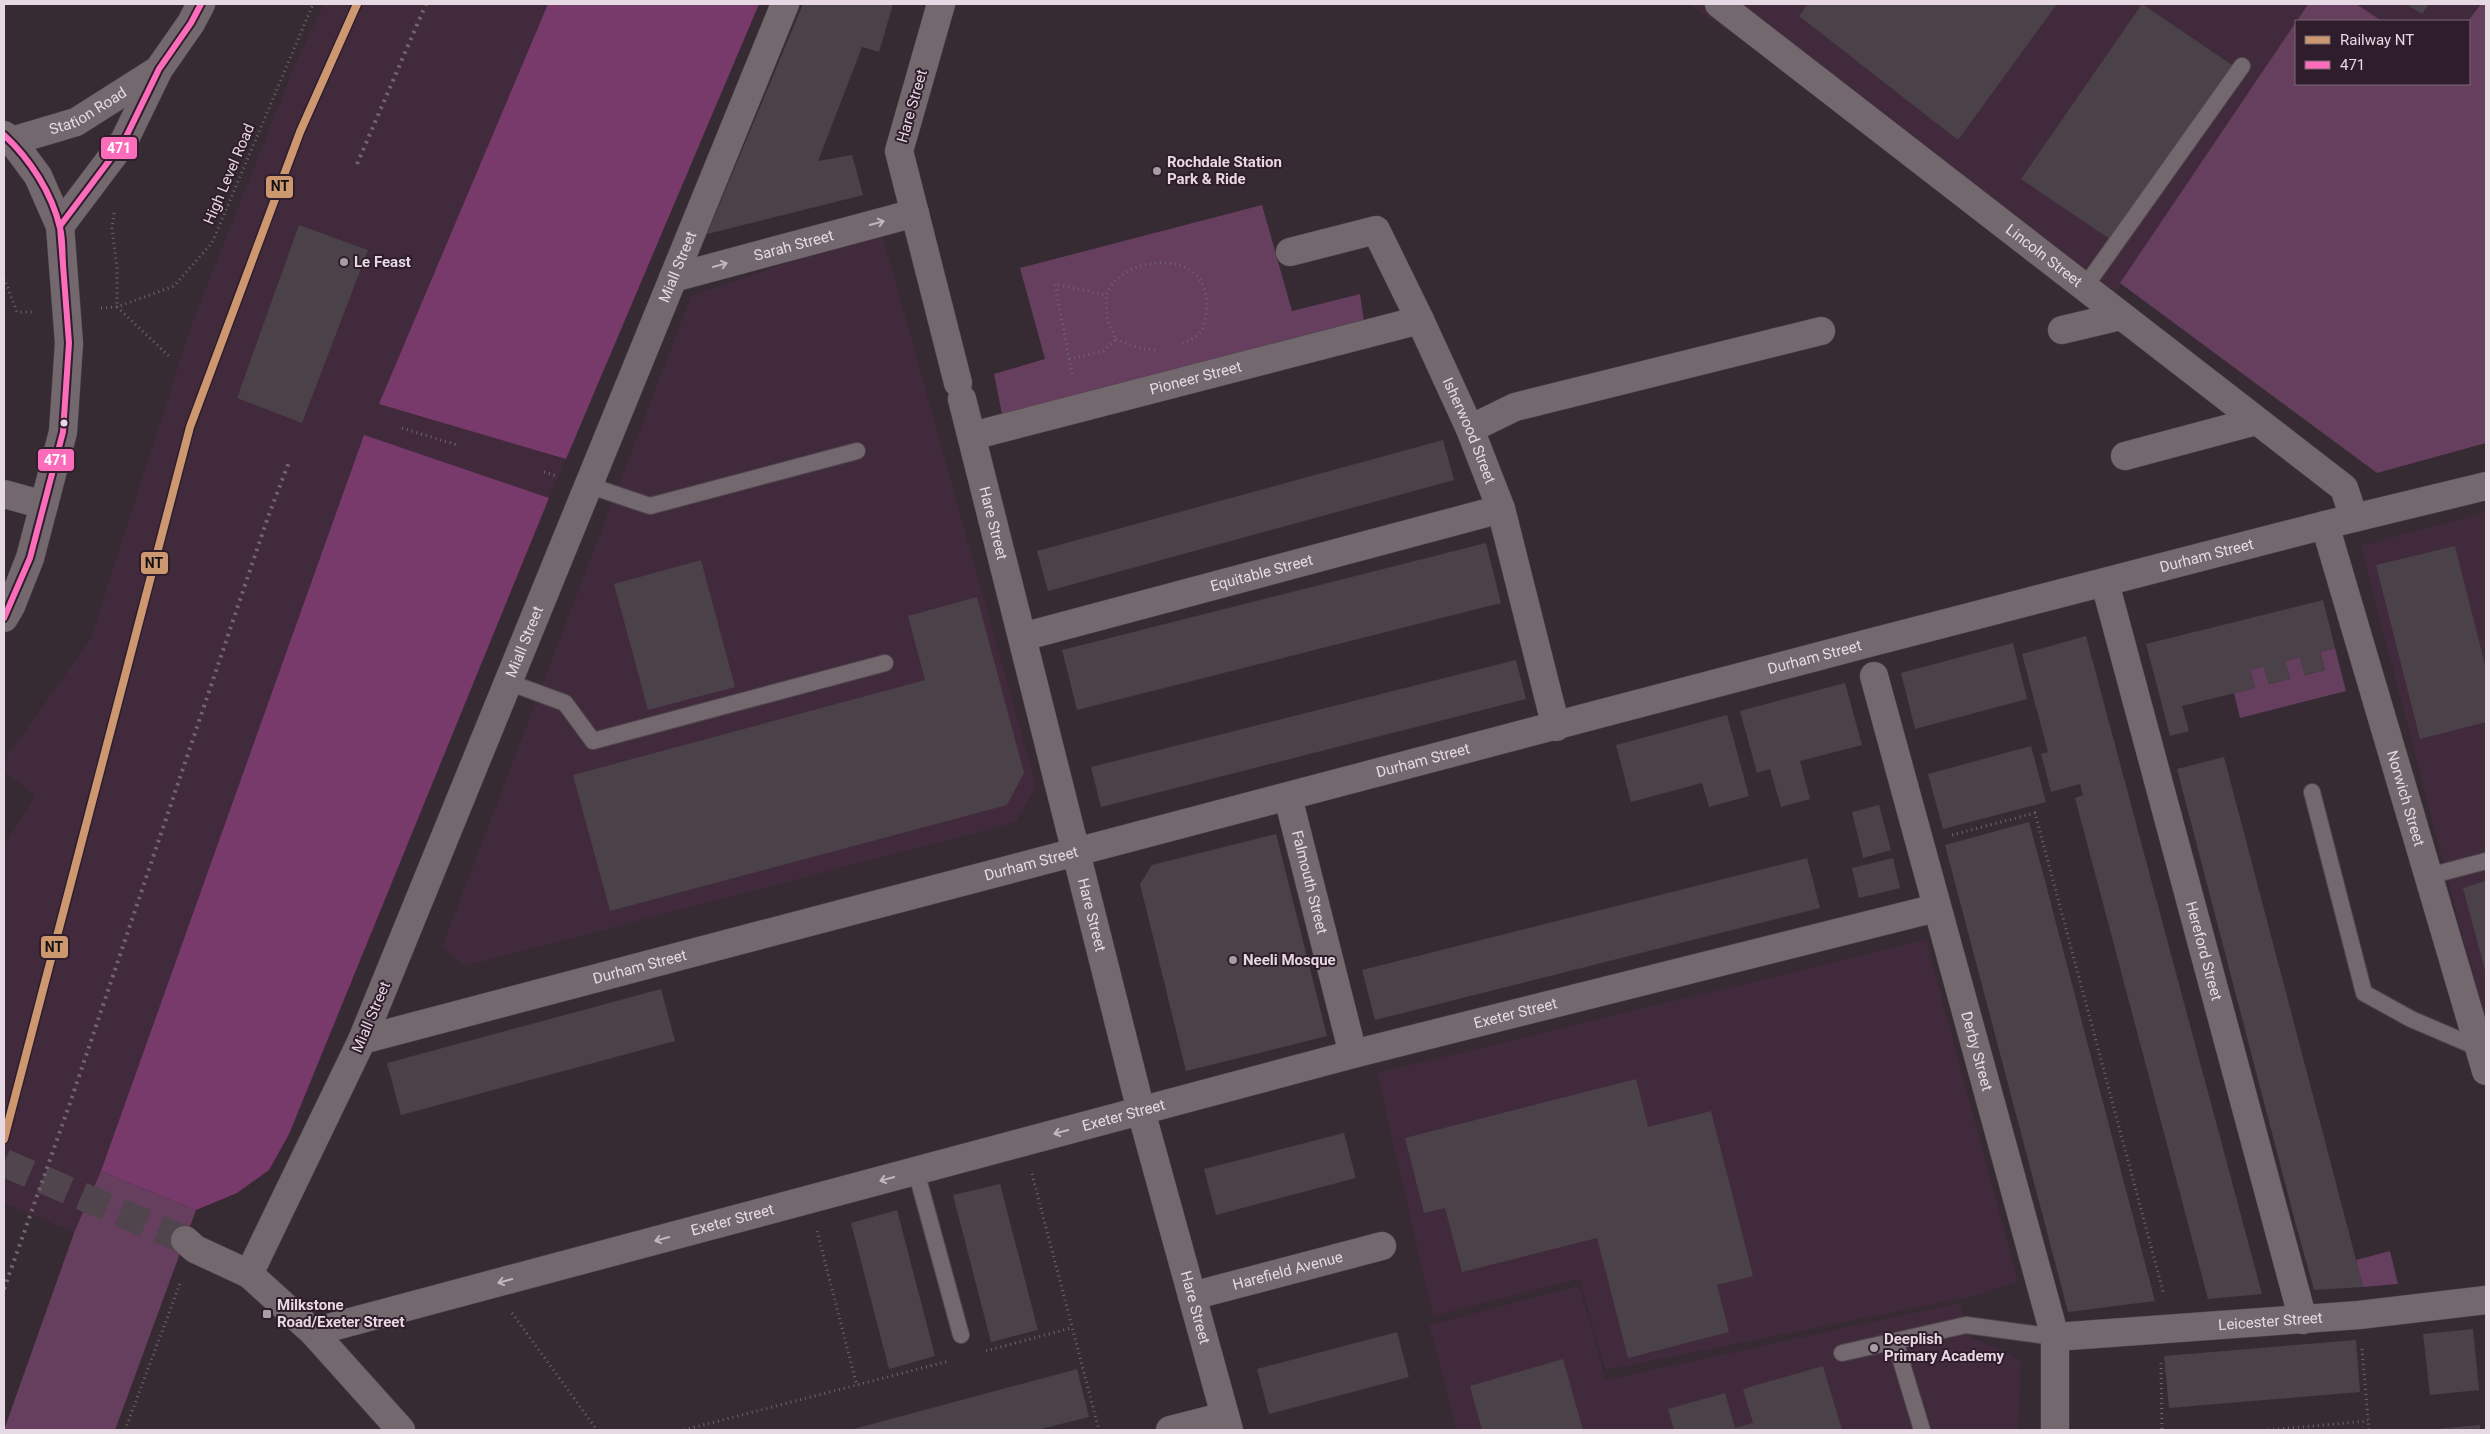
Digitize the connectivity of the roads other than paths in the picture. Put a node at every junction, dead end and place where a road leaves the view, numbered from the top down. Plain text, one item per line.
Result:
1 (201, 4) edge
2 (785, 4) edge
3 (941, 4) edge
4 (1719, 4) edge
5 (2242, 66) dead end
6 (159, 69) junction
7 (8, 138) edge
8 (915, 213) junction
9 (60, 226) junction
10 (1290, 252) dead end
11 (673, 278) junction
12 (2084, 288) junction
13 (2121, 316) junction
14 (1420, 320) junction
15 (2062, 330) dead end
16 (1821, 331) dead end
17 (2256, 421) junction
18 (1470, 430) junction
19 (972, 436) junction
20 (857, 451) dead end
21 (2125, 456) dead end
22 (588, 485) junction
23 (2486, 486) edge
24 (4, 494) edge
25 (44, 505) junction
26 (1501, 509) junction
27 (2354, 518) junction
28 (2325, 525) junction
29 (2105, 583) junction
30 (4, 618) edge
31 (1022, 637) junction
32 (884, 663) dead end
33 (1874, 676) dead end
34 (508, 682) junction
35 (1556, 727) junction
36 (2312, 792) dead end
37 (1288, 797) junction
38 (1075, 853) junction
39 (2486, 861) edge
40 (2429, 876) junction
41 (1936, 908) junction
42 (362, 1040) junction
43 (1353, 1054) junction
44 (2484, 1060) edge
45 (1141, 1110) junction
46 (916, 1171) junction
47 (185, 1240) tunnel mouth
48 (1382, 1246) dead end
49 (249, 1274) junction
50 (1192, 1296) junction
51 (2486, 1300) edge
52 (2303, 1320) junction
53 (313, 1332) junction
54 (961, 1336) dead end
55 (2055, 1337) junction
56 (1895, 1340) junction
57 (1842, 1353) dead end
58 (1227, 1423) edge
59 (401, 1430) edge
60 (1170, 1430) edge
61 (1922, 1430) edge
62 (2055, 1430) edge

1 - 6 street, Station Road
2 - 11 street, Miall Street
3 - 8 street, Hare Street
4 - 12 street, Lincoln Street
5 - 12 lane
6 - 7 street, Station Road
6 - 9 street, Station Road
7 - 9 street
11 -> 8 street, Sarah Street
8 - 19 street, Hare Street
9 - 25 street
10 - 14 street, Isherwood Street
11 - 22 street, Miall Street
12 - 13 street, Lincoln Street
13 - 15 street
13 - 17 street, Lincoln Street
14 - 18 street, Isherwood Street
14 - 19 street, Pioneer Street
16 - 18 street
17 - 21 street
17 - 27 street, Lincoln Street
18 - 26 street, Isherwood Street
19 - 31 street, Hare Street
20 - 22 lane
22 - 34 street, Miall Street
23 - 27 street, Durham Street
24 - 25 street
25 - 30 street
26 - 31 street, Equitable Street
26 - 35 street, Isherwood Street
27 - 28 street, Durham Street
28 - 29 street, Durham Street
28 - 40 street, Norwich Street
29 - 35 street, Durham Street
29 - 52 street, Hereford Street
31 - 38 street, Hare Street
32 - 34 lane
33 - 41 street, Derby Street
34 - 42 street, Miall Street
35 - 37 street, Durham Street
36 - 44 lane
37 - 38 street, Durham Street
37 - 43 street, Falmouth Street
38 - 42 street, Durham Street
38 - 45 street, Hare Street
39 - 40 lane
40 - 44 street, Norwich Street
41 - 43 street, Exeter Street
41 - 55 street, Derby Street
42 - 49 street, Miall Street
43 - 45 street, Exeter Street
45 -> 46 street, Exeter Street
45 - 50 street, Hare Street
46 -> 53 street, Exeter Street
46 - 54 lane
47 - 49 street
48 - 50 street, Harefield Avenue
49 - 53 street
50 - 58 street, Hare Street
51 - 52 street, Leicester Street
52 - 55 street, Leicester Street
53 - 59 street
55 - 56 lane
55 - 62 street, Derby Street
56 - 57 lane
56 - 61 lane
58 - 60 street

